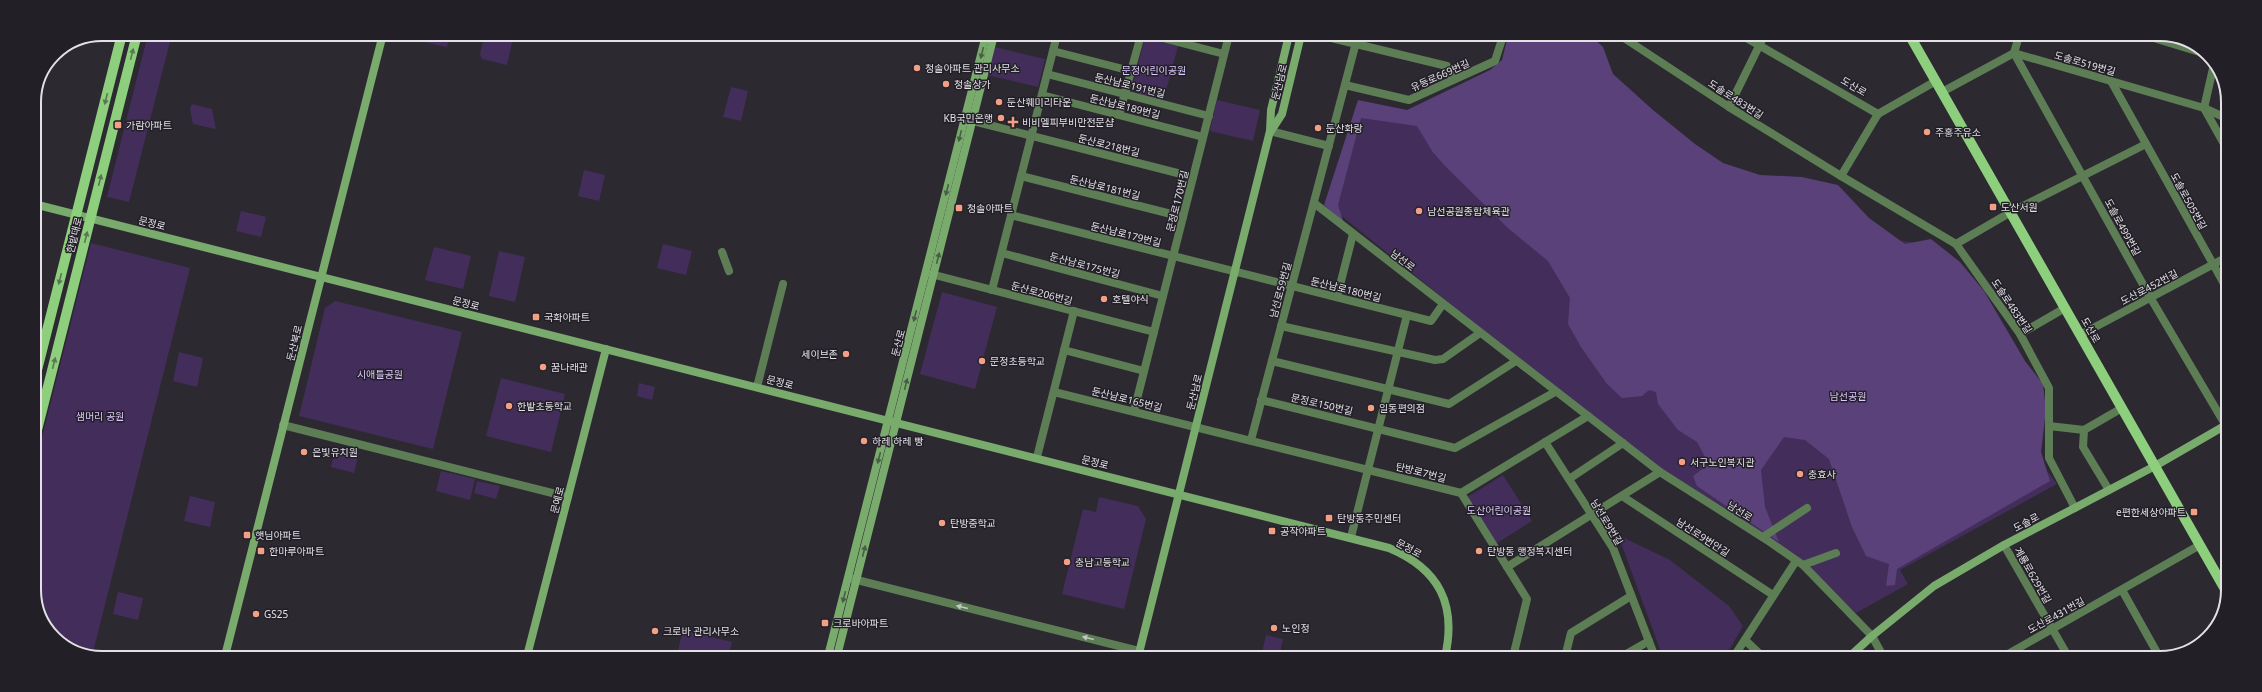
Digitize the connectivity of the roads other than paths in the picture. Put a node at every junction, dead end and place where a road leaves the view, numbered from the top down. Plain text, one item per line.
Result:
1 (120, 41) edge
2 (135, 41) edge
3 (380, 41) edge
4 (985, 41) edge
5 (992, 41) edge
6 (1056, 41) edge
7 (1139, 41) edge
8 (1174, 41) edge
9 (1227, 41) edge
10 (1288, 41) edge
11 (1300, 41) edge
12 (1344, 41) edge
13 (1357, 41) edge
14 (1499, 41) edge
15 (1631, 41) edge
16 (1752, 41) edge
17 (1762, 41) edge
18 (1913, 41) edge
19 (2018, 41) edge
20 (2166, 42) edge
21 (1356, 44) junction
22 (1760, 46) junction
23 (2190, 49) edge
24 (1053, 51) junction
25 (2014, 53) junction
26 (1224, 54) junction
27 (1131, 71) junction
28 (2212, 71) edge
29 (1047, 74) junction
30 (1453, 80) junction
31 (2111, 80) junction
32 (1936, 81) junction
33 (1345, 85) junction
34 (1942, 92) junction
35 (1125, 94) junction
36 (1042, 95) junction
37 (1729, 107) junction
38 (2204, 108) junction
39 (1878, 114) junction
40 (1119, 115) junction
41 (1209, 116) junction
42 (2221, 116) edge
43 (972, 121) junction
44 (1270, 132) junction
45 (1032, 136) junction
46 (1204, 137) junction
47 (2221, 138) edge
48 (2146, 144) junction
49 (1329, 146) junction
50 (2082, 175) junction
51 (1021, 176) junction
52 (1841, 176) junction
53 (1193, 177) junction
54 (1314, 203) junction
55 (41, 206) edge
56 (2011, 212) junction
57 (76, 214) junction
58 (1011, 216) junction
59 (1183, 217) junction
60 (90, 218) junction
61 (1354, 234) junction
62 (1956, 244) junction
63 (722, 252) dead end
64 (1002, 253) junction
65 (1173, 256) junction
66 (2221, 260) edge
67 (2213, 264) junction
68 (729, 271) dead end
69 (1235, 272) junction
70 (930, 274) junction
71 (321, 277) junction
72 (2221, 278) edge
73 (783, 284) dead end
74 (1292, 286) junction
75 (992, 290) junction
76 (1163, 296) junction
77 (1337, 297) junction
78 (2150, 297) junction
79 (1443, 304) junction
80 (2065, 308) junction
81 (1074, 311) junction
82 (1407, 315) junction
83 (1281, 326) junction
84 (1154, 332) junction
85 (1480, 333) junction
86 (2020, 334) junction
87 (2080, 335) junction
88 (606, 349) junction
89 (1064, 350) junction
90 (1398, 352) junction
91 (41, 354) edge
92 (1272, 360) junction
93 (1516, 361) junction
94 (1144, 371) junction
95 (757, 387) junction
96 (1388, 389) junction
97 (1054, 392) junction
98 (1556, 392) junction
99 (1261, 400) junction
100 (2122, 408) junction
101 (1134, 411) junction
102 (41, 414) edge
103 (1588, 416) junction
104 (2221, 417) edge
105 (893, 421) junction
106 (284, 425) junction
107 (1196, 426) junction
108 (2049, 426) junction
109 (1378, 428) junction
110 (2221, 428) edge
111 (2084, 430) junction
112 (1251, 440) junction
113 (1545, 442) junction
114 (1623, 444) junction
115 (1037, 457) junction
116 (2155, 466) junction
117 (1367, 469) junction
118 (1660, 472) junction
119 (1569, 479) junction
120 (2109, 490) junction
121 (1462, 493) junction
122 (1179, 494) junction
123 (1622, 496) junction
124 (568, 497) junction
125 (1807, 508) dead end
126 (2075, 508) junction
127 (1592, 514) junction
128 (1351, 537) junction
129 (1763, 537) junction
130 (2004, 545) junction
131 (2200, 546) junction
132 (1836, 553) dead end
133 (1800, 563) junction
134 (1507, 567) junction
135 (852, 579) junction
136 (2221, 582) edge
137 (2122, 590) junction
138 (1773, 595) junction
139 (1632, 596) junction
140 (2052, 629) junction
141 (1872, 636) junction
142 (1745, 640) junction
143 (1648, 641) junction
144 (226, 651) edge
145 (528, 651) edge
146 (830, 651) edge
147 (838, 651) edge
148 (1128, 651) edge
149 (1140, 651) edge
150 (1445, 651) edge
151 (1514, 651) edge
152 (1566, 651) edge
153 (1631, 651) edge
154 (1652, 651) edge
155 (1738, 651) edge
156 (1757, 651) edge
157 (1856, 651) edge
158 (1880, 651) edge
159 (2013, 651) edge
160 (2064, 651) edge
161 (2156, 651) edge

1 -> 57 main road, 한밭대로
60 -> 2 main road, 한밭대로
3 - 71 main road, 둔산북로
4 -> 70 main road, 둔산로
5 - 43 main road, 둔산로
6 - 24 street
7 - 27 street
8 - 26 street
9 - 26 street, 문정로170번길
10 - 44 main road, 둔산남로
11 - 44 main road, 둔산남로
12 - 21 street
13 - 21 street, 남선로59번길
14 - 30 street, 유등로669번길
15 - 37 street, 도솔로483번길
16 - 22 street, 도산로
17 - 22 street
18 - 32 main road, 도산로
19 - 25 street
20 - 23 street
21 - 30 street
21 - 33 street, 남선로59번길
22 - 37 street
22 - 39 street, 도산로
24 - 27 street
24 - 29 street
25 - 31 street, 도솔로519번길
25 - 34 street
25 - 50 street, 도솔로499번길
26 - 41 street, 문정로170번길
27 - 35 street
28 - 38 street
29 - 35 street, 둔산남로191번길
29 - 36 street
30 - 33 street, 유등로669번길
31 - 38 street, 도솔로519번길
31 - 48 street, 도솔로505번길
32 - 34 main road, 도산로
32 - 39 street
33 - 49 street, 남선로59번길
34 - 56 main road, 도산로
35 - 40 street
35 - 41 street, 둔산남로191번길
36 - 40 street, 둔산남로189번길
36 - 45 street
37 - 52 street, 도솔로483번길
38 - 42 street, 도솔로519번길
38 - 47 street
39 - 52 street
40 - 46 street, 둔산남로189번길
41 - 46 street, 문정로170번길
43 - 45 street, 둔산로218번길
70 -> 43 main road, 둔산로
44 - 49 street
44 - 69 main road, 둔산남로
45 - 51 street
45 - 53 street, 둔산로218번길
46 - 53 street, 문정로170번길
48 - 50 street
48 - 67 street, 도솔로505번길
49 - 54 street, 남선로59번길
50 - 56 street
50 - 78 street, 도솔로499번길
51 - 58 street
51 - 59 street, 둔산남로181번길
52 - 62 street, 도솔로483번길
53 - 59 street, 문정로170번길
54 - 61 street, 남선로
54 - 74 street, 남선로59번길
55 - 57 main road, 문정로
56 - 62 street
56 - 80 main road, 도산로
57 - 60 main road, 문정로
57 -> 91 main road, 한밭대로
58 - 64 street
58 - 65 street, 둔산남로179번길
59 - 65 street, 문정로170번길
60 - 71 main road, 문정로
102 -> 60 main road, 한밭대로
61 - 77 street
61 - 79 street, 남선로
62 - 86 street, 도솔로483번길
63 - 68 street
64 - 75 street
64 - 76 street, 둔산남로175번길
65 - 69 street, 둔산남로179번길
65 - 76 street, 문정로170번길
66 - 67 street, 도산로452번길
67 - 72 street, 도솔로505번길
67 - 78 street, 도산로452번길
69 - 74 street, 둔산남로180번길
69 - 107 main road, 둔산남로
70 - 75 street, 둔산로206번길
70 - 105 main road, 둔산로
71 - 88 main road, 문정로
71 - 106 main road, 둔산북로
73 - 95 street
74 - 77 street, 둔산남로180번길
74 - 83 street, 남선로59번길
75 - 81 street, 둔산로206번길
76 - 84 street, 문정로170번길
77 - 82 street, 둔산남로180번길
78 - 87 street, 도산로452번길
78 - 104 street, 도솔로499번길
79 - 82 street, 둔산남로180번길
79 - 85 street, 남선로
80 - 86 street
80 - 87 main road, 도산로
81 - 84 street, 둔산로206번길
81 - 89 street
82 - 90 street
83 - 90 street
83 - 92 street, 남선로59번길
84 - 94 street, 문정로170번길
85 - 90 street
85 - 93 street, 남선로
86 - 108 street, 도솔로483번길
87 - 100 main road, 도산로
88 - 95 main road, 문정로
88 - 124 main road, 문예로
89 - 94 street
89 - 97 street
90 - 96 street
92 - 96 street
92 - 99 street, 남선로59번길
93 - 96 street
93 - 98 street, 남선로
94 - 101 street, 문정로170번길
95 - 105 main road, 문정로
96 - 109 street
97 - 101 street, 둔산남로165번길
97 - 115 street
98 - 103 street, 남선로
98 - 109 street
99 - 109 street, 문정로150번길
99 - 112 street, 남선로59번길
100 - 111 street
100 - 116 main road, 도산로
101 - 107 street, 둔산남로165번길
103 - 113 street
103 - 114 street, 남선로
105 - 115 main road, 문정로
105 - 135 main road, 둔산로
106 - 124 street
106 - 144 main road, 둔산북로
107 - 112 street, 탄방로7번길
107 - 122 main road, 둔산남로
108 - 111 street
108 - 126 street, 도솔로483번길
109 - 117 street
110 - 116 main road, 도솔로
111 - 120 street
112 - 117 street, 탄방로7번길
113 - 119 street, 남선로9번길
113 - 121 street
114 - 118 street, 남선로
114 - 119 street
115 - 122 main road, 문정로
116 - 120 main road, 도솔로
116 - 131 main road, 도산로
117 - 121 street, 탄방로7번길
117 - 128 street
118 - 123 street
118 - 129 street, 남선로
119 - 127 street, 남선로9번길
120 - 126 main road, 도솔로
121 - 134 street
122 - 128 main road, 문정로
122 - 149 main road, 둔산남로
123 - 127 street
123 - 138 street, 남선로9번안길
124 - 145 main road, 문예로
125 - 129 street
126 - 130 main road, 도솔로
127 - 134 street
127 - 139 street, 남선로9번길
128 - 150 main road, 문정로
129 - 133 street, 남선로
130 - 140 street, 계룡로629번길
130 - 141 main road, 도솔로
131 - 136 main road, 도산로
131 - 137 street, 도산로431번길
132 - 133 street
133 - 138 street
133 - 141 street, 남선로
134 - 151 street
135 -> 146 main road, 둔산로
135 - 147 main road, 둔산로
148 -> 135 street
137 - 140 street, 도산로431번길
137 - 161 street
138 - 142 street
139 - 143 street, 남선로9번길
139 - 152 street
140 - 159 street, 도산로431번길
140 - 160 street, 계룡로629번길
141 - 157 main road, 도솔로
141 - 158 street, 남선로
142 - 155 street
142 - 156 street
143 - 153 street
143 - 154 street, 남선로9번길

